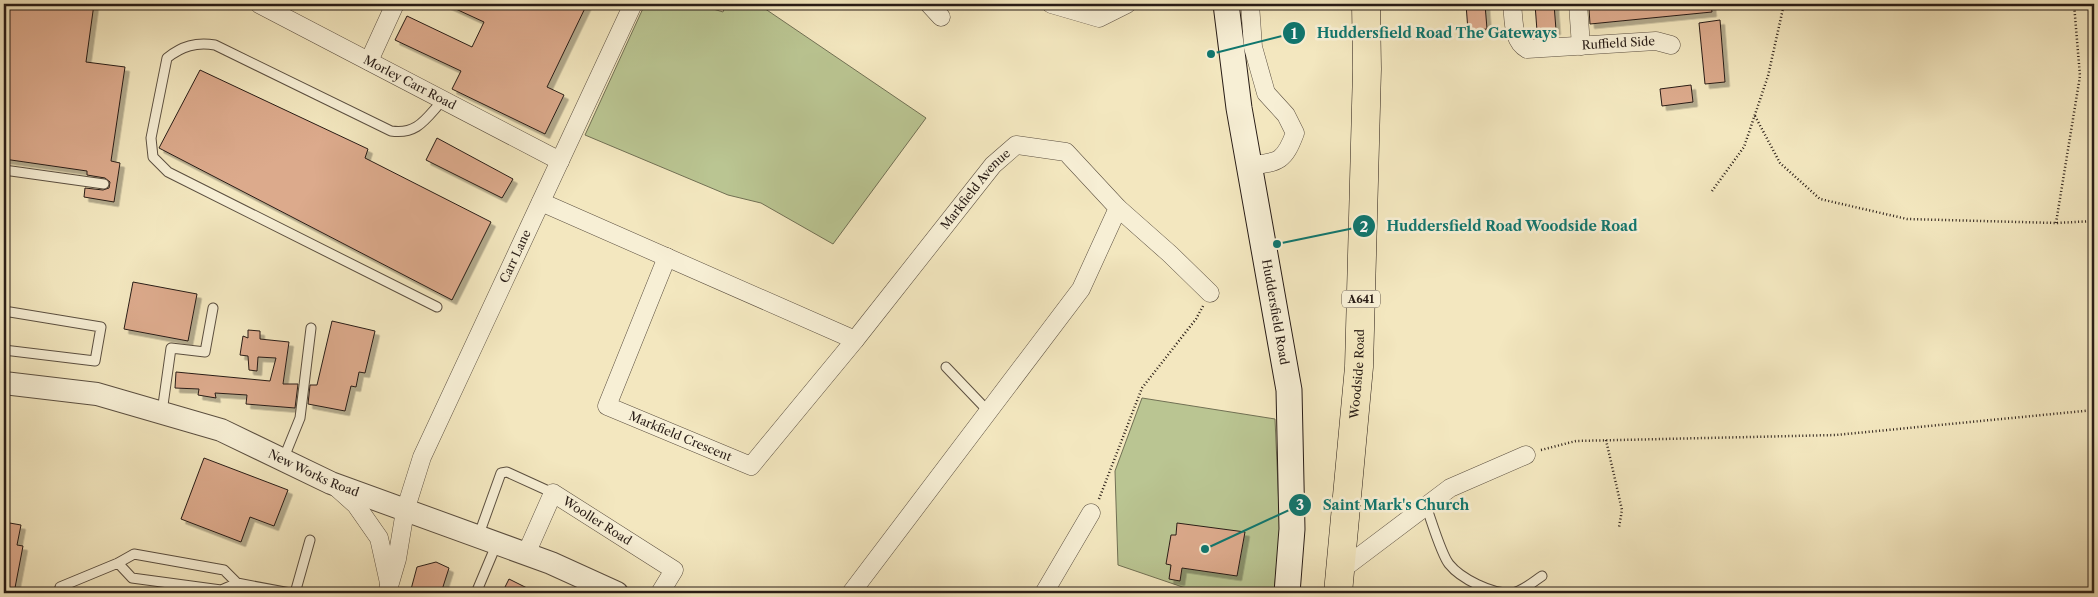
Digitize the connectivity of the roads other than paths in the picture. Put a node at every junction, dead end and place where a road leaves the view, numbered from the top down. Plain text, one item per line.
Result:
1 (259, 4) edge
2 (395, 4) edge
3 (633, 4) edge
4 (929, 4) edge
5 (1051, 4) edge
6 (1127, 4) edge
7 (1226, 4) edge
8 (1250, 4) edge
9 (1366, 4) edge
10 (1512, 4) edge
11 (1578, 4) edge
12 (941, 17) dead end
13 (1671, 45) dead end
14 (1581, 46) junction
15 (369, 61) junction
16 (443, 100) junction
17 (560, 160) junction
18 (1249, 166) junction
19 (4, 170) edge
20 (104, 184) dead end
21 (541, 202) junction
22 (1118, 208) junction
23 (667, 257) junction
24 (1210, 293) road end
25 (438, 307) dead end
26 (213, 308) dead end
27 (4, 311) edge
28 (311, 328) dead end
29 (855, 340) junction
30 (4, 350) edge
31 (946, 367) dead end
32 (4, 383) edge
33 (162, 412) junction
34 (988, 412) junction
35 (1526, 455) road end
36 (283, 460) junction
37 (331, 483) junction
38 (553, 493) junction
39 (1426, 506) junction
40 (405, 511) junction
41 (1091, 513) road end
42 (310, 540) dead end
43 (487, 540) junction
44 (526, 554) junction
45 (118, 563) junction
46 (1542, 576) dead end
47 (237, 583) junction
48 (1339, 587) edge
49 (388, 589) edge
50 (595, 589) edge
51 (59, 593) edge
52 (290, 593) edge
53 (295, 593) edge
54 (476, 593) edge
55 (617, 593) edge
56 (660, 593) edge
57 (851, 593) edge
58 (1044, 593) edge
59 (1287, 593) edge

1 - 15 street, Morley Carr Road
2 - 15 street
3 - 17 street, Carr Lane
4 - 12 street
5 - 6 street
7 - 18 main road, Huddersfield Road
8 - 18 street
9 - 48 main road, Woodside Road / A641
10 - 14 street, Ruffield Side
11 - 14 street
13 - 14 street, Ruffield Side
15 - 16 street, Morley Carr Road
16 - 17 street, Morley Carr Road
16 - 25 lane
17 - 21 street, Carr Lane
18 - 59 main road, Huddersfield Road
19 - 20 lane
21 - 23 street
21 - 40 street, Carr Lane
22 - 24 street
22 - 29 street, Markfield Avenue
22 - 34 street
23 - 29 street
23 - 29 street, Markfield Crescent
26 - 33 lane
27 - 30 lane
28 - 36 lane
31 - 34 lane
32 - 33 street, New Works Road
33 - 36 street, New Works Road
34 - 57 street
35 - 39 street
36 - 37 street, New Works Road
37 - 40 street, New Works Road
37 - 49 street
38 - 43 lane
38 - 44 street, Wooller Road
38 - 56 street, Wooller Road
39 - 46 lane
39 - 48 street
40 - 43 street, New Works Road
40 - 49 street, Carr Lane
41 - 58 street
42 - 53 lane
43 - 44 street, New Works Road
43 - 54 lane
44 - 50 street, New Works Road
45 - 47 lane
45 - 47 lane
45 - 51 lane
47 - 52 lane
50 - 55 street, New Works Road

